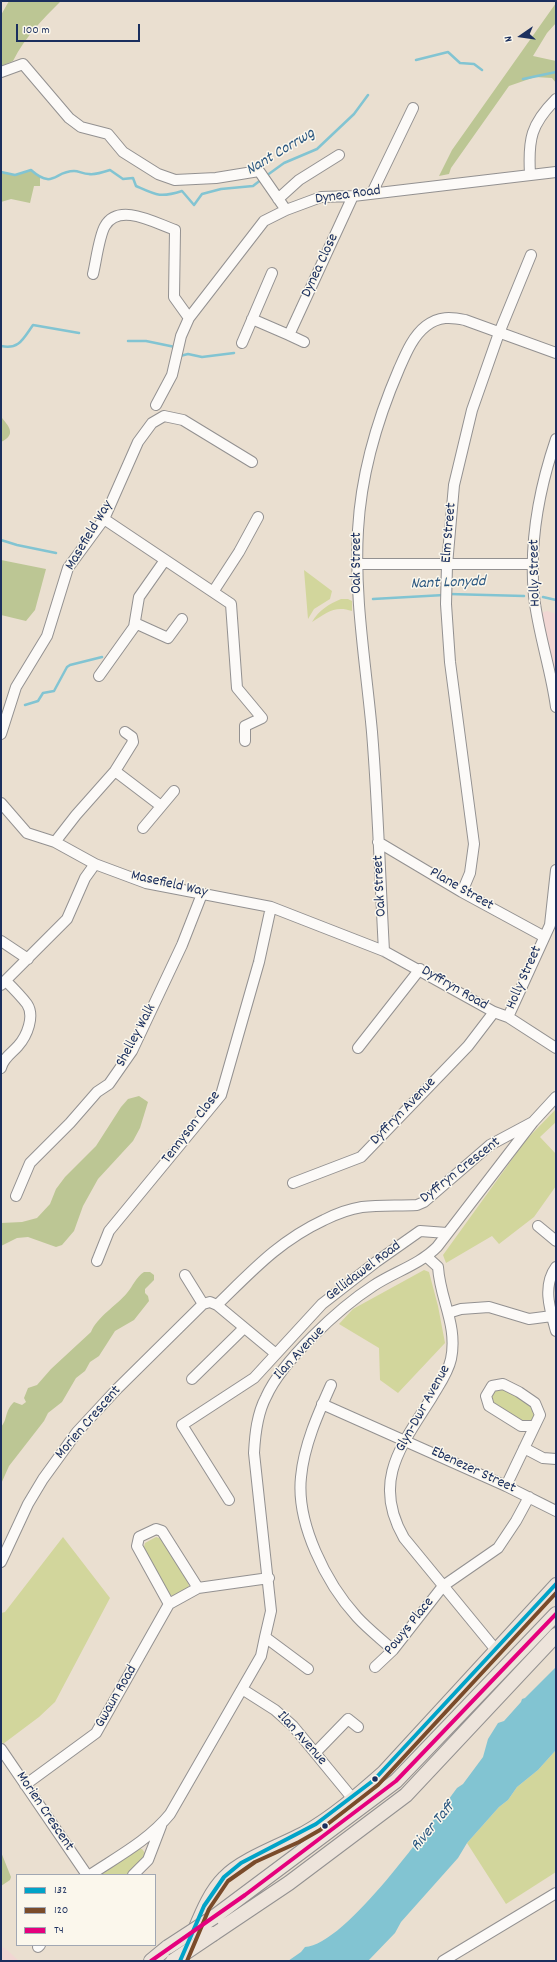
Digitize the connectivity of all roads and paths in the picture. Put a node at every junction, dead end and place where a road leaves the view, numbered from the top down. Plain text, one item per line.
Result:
1 (1, 72) edge
2 (556, 99) edge
3 (413, 108) dead end
4 (339, 155) dead end
5 (556, 172) edge
6 (530, 174) junction
7 (372, 193) junction
8 (354, 196) junction
9 (278, 199) junction
10 (286, 210) junction
11 (531, 255) dead end
12 (272, 273) dead end
13 (93, 274) dead end
14 (189, 318) junction
15 (252, 319) junction
16 (499, 333) junction
17 (289, 335) junction
18 (304, 342) dead end
19 (242, 343) dead end
20 (556, 353) edge
21 (156, 404) dead end
22 (556, 439) edge
23 (252, 462) dead end
24 (258, 517) dead end
25 (104, 519) junction
26 (165, 560) junction
27 (357, 564) junction
28 (533, 564) junction
29 (447, 565) junction
30 (213, 592) junction
31 (182, 619) dead end
32 (135, 623) junction
33 (99, 676) dead end
34 (556, 707) edge
35 (125, 732) dead end
36 (1, 734) edge
37 (245, 741) dead end
38 (115, 771) junction
39 (174, 791) dead end
40 (1, 803) edge
41 (161, 806) junction
42 (143, 828) dead end
43 (55, 842) junction
44 (378, 842) junction
45 (95, 864) junction
46 (556, 870) edge
47 (462, 892) junction
48 (202, 894) junction
49 (271, 907) junction
50 (550, 925) junction
51 (556, 933) edge
52 (544, 936) junction
53 (349, 938) joint
54 (1, 941) edge
55 (384, 951) junction
56 (28, 958) junction
57 (420, 969) junction
58 (3, 983) edge
59 (494, 1012) junction
60 (508, 1017) junction
61 (358, 1048) dead end
62 (556, 1048) edge
63 (1, 1068) edge
64 (556, 1097) edge
65 (533, 1122) junction
66 (293, 1183) dead end
67 (16, 1196) dead end
68 (538, 1226) dead end
69 (447, 1233) junction
70 (556, 1241) edge
71 (427, 1257) junction
72 (97, 1261) dead end
73 (556, 1267) edge
74 (185, 1275) dead end
75 (203, 1304) junction
76 (218, 1305) junction
77 (448, 1312) junction
78 (552, 1316) junction
79 (244, 1328) junction
80 (556, 1331) edge
81 (276, 1354) junction
82 (192, 1379) dead end
83 (331, 1385) dead end
84 (322, 1404) junction
85 (534, 1426) junction
86 (405, 1440) junction
87 (524, 1448) junction
88 (556, 1459) edge
89 (506, 1486) junction
90 (529, 1497) junction
91 (229, 1500) dead end
92 (556, 1511) edge
93 (1, 1562) edge
94 (269, 1578) junction
95 (556, 1584) edge
96 (443, 1586) junction
97 (198, 1588) junction
98 (169, 1604) junction
99 (556, 1614) edge
100 (556, 1635) edge
101 (265, 1637) junction
102 (393, 1650) junction
103 (496, 1650) junction
104 (375, 1667) dead end
105 (308, 1668) dead end
106 (242, 1689) junction
107 (358, 1727) dead end
108 (1, 1749) edge
109 (315, 1753) junction
110 (25, 1785) junction
111 (353, 1799) junction
112 (161, 1825) junction
113 (87, 1874) edge
114 (90, 1874) edge
115 (134, 1874) edge
116 (556, 1893) edge
117 (151, 1961) edge
118 (173, 1961) edge
119 (180, 1961) edge
120 (443, 1961) edge

1 - 9 street
2 - 6 street
3 - 7 street
4 - 9 street
5 - 6 street, Dynea Road
6 - 7 street, Dynea Road
7 - 8 street, Dynea Road
8 - 10 street, Dynea Road
8 - 17 street, Dynea Close
9 - 10 street
10 - 14 street, Dynea Road
11 - 16 street, Elm Street
12 - 15 street
13 - 14 street
14 - 21 street, Dynea Road
15 - 17 street
15 - 19 street
16 - 20 street, Oak Street
16 - 27 street, Oak Street
16 - 29 street, Elm Street
17 - 18 street
22 - 28 street, Holly Street
23 - 25 street, Masefield Way
24 - 30 street
25 - 26 street
25 - 36 street, Masefield Way
26 - 30 street
26 - 32 street
27 - 29 street
27 - 44 street, Oak Street
28 - 29 street
28 - 34 street, Holly Street
29 - 47 street, Elm Street
30 - 37 street
31 - 32 street
32 - 33 street
35 - 38 street
38 - 41 street
38 - 43 street
39 - 41 street
40 - 43 street, Masefield Way
41 - 42 street
43 - 45 street, Masefield Way
44 - 47 street, Plane Street
44 - 55 street, Oak Street
45 - 48 street, Masefield Way
45 - 56 street
46 - 50 street, Holly Street
47 - 52 street, Plane Street
48 - 49 street, Masefield Way
48 - 67 street, Shelley Walk
49 - 53 street, Masefield Way
49 - 72 street, Tennyson Close
50 - 51 street
50 - 52 street, Holly Street
52 - 60 street, Holly Street
53 - 55 street, Dyffryn Road
54 - 56 street
55 - 57 street, Dyffryn Road
56 - 58 street
57 - 59 street, Dyffryn Road
57 - 61 street
58 - 63 street
59 - 60 street, Dyffryn Road
59 - 66 street, Dyffryn Avenue
60 - 62 street, Dyffryn Road
64 - 65 street, Dyffryn Crescent
65 - 69 street, Ilan Avenue
65 - 76 street, Dyffryn Crescent
68 - 70 street
69 - 71 street, Ilan Avenue
69 - 81 street, Gellidawel Road
71 - 77 street, Glyn-Dwr Avenue
71 - 94 street, Ilan Avenue
73 - 78 street
74 - 75 street
75 - 76 street
75 - 93 street, Morien Crescent
76 - 79 street
77 - 78 street
77 - 86 street, Glyn-Dwr Avenue
78 - 80 street
79 - 81 street
79 - 82 street
81 - 91 street, Gellidawel Road
83 - 84 street
84 - 86 street, Ebenezer Street
84 - 102 street
85 - 85 street
85 - 87 street
86 - 89 street, Ebenezer Street
86 - 96 street, Glyn-Dwr Avenue
87 - 88 street
87 - 89 street
89 - 90 street, Ebenezer Street
90 - 92 street, Ebenezer Street
90 - 96 street, Powys Place
94 - 97 street
94 - 101 street, Ilan Avenue
95 - 103 main road
96 - 102 street, Powys Place
96 - 103 street, Glyn-Dwr Avenue
97 - 98 street
97 - 98 street
98 - 110 street, Gwaun Road
99 - 117 highway, bridge
100 - 118 highway, bridge
101 - 105 street
101 - 106 street, Ilan Avenue
102 - 104 street, Powys Place
103 - 111 main road
106 - 109 street, Ilan Avenue
106 - 112 street, Ilan Avenue
107 - 109 street
108 - 110 street, Morien Crescent
109 - 111 street, Ilan Avenue
110 - 113 street, Morien Crescent
111 - 119 main road
112 - 114 street
112 - 115 street
116 - 120 street

